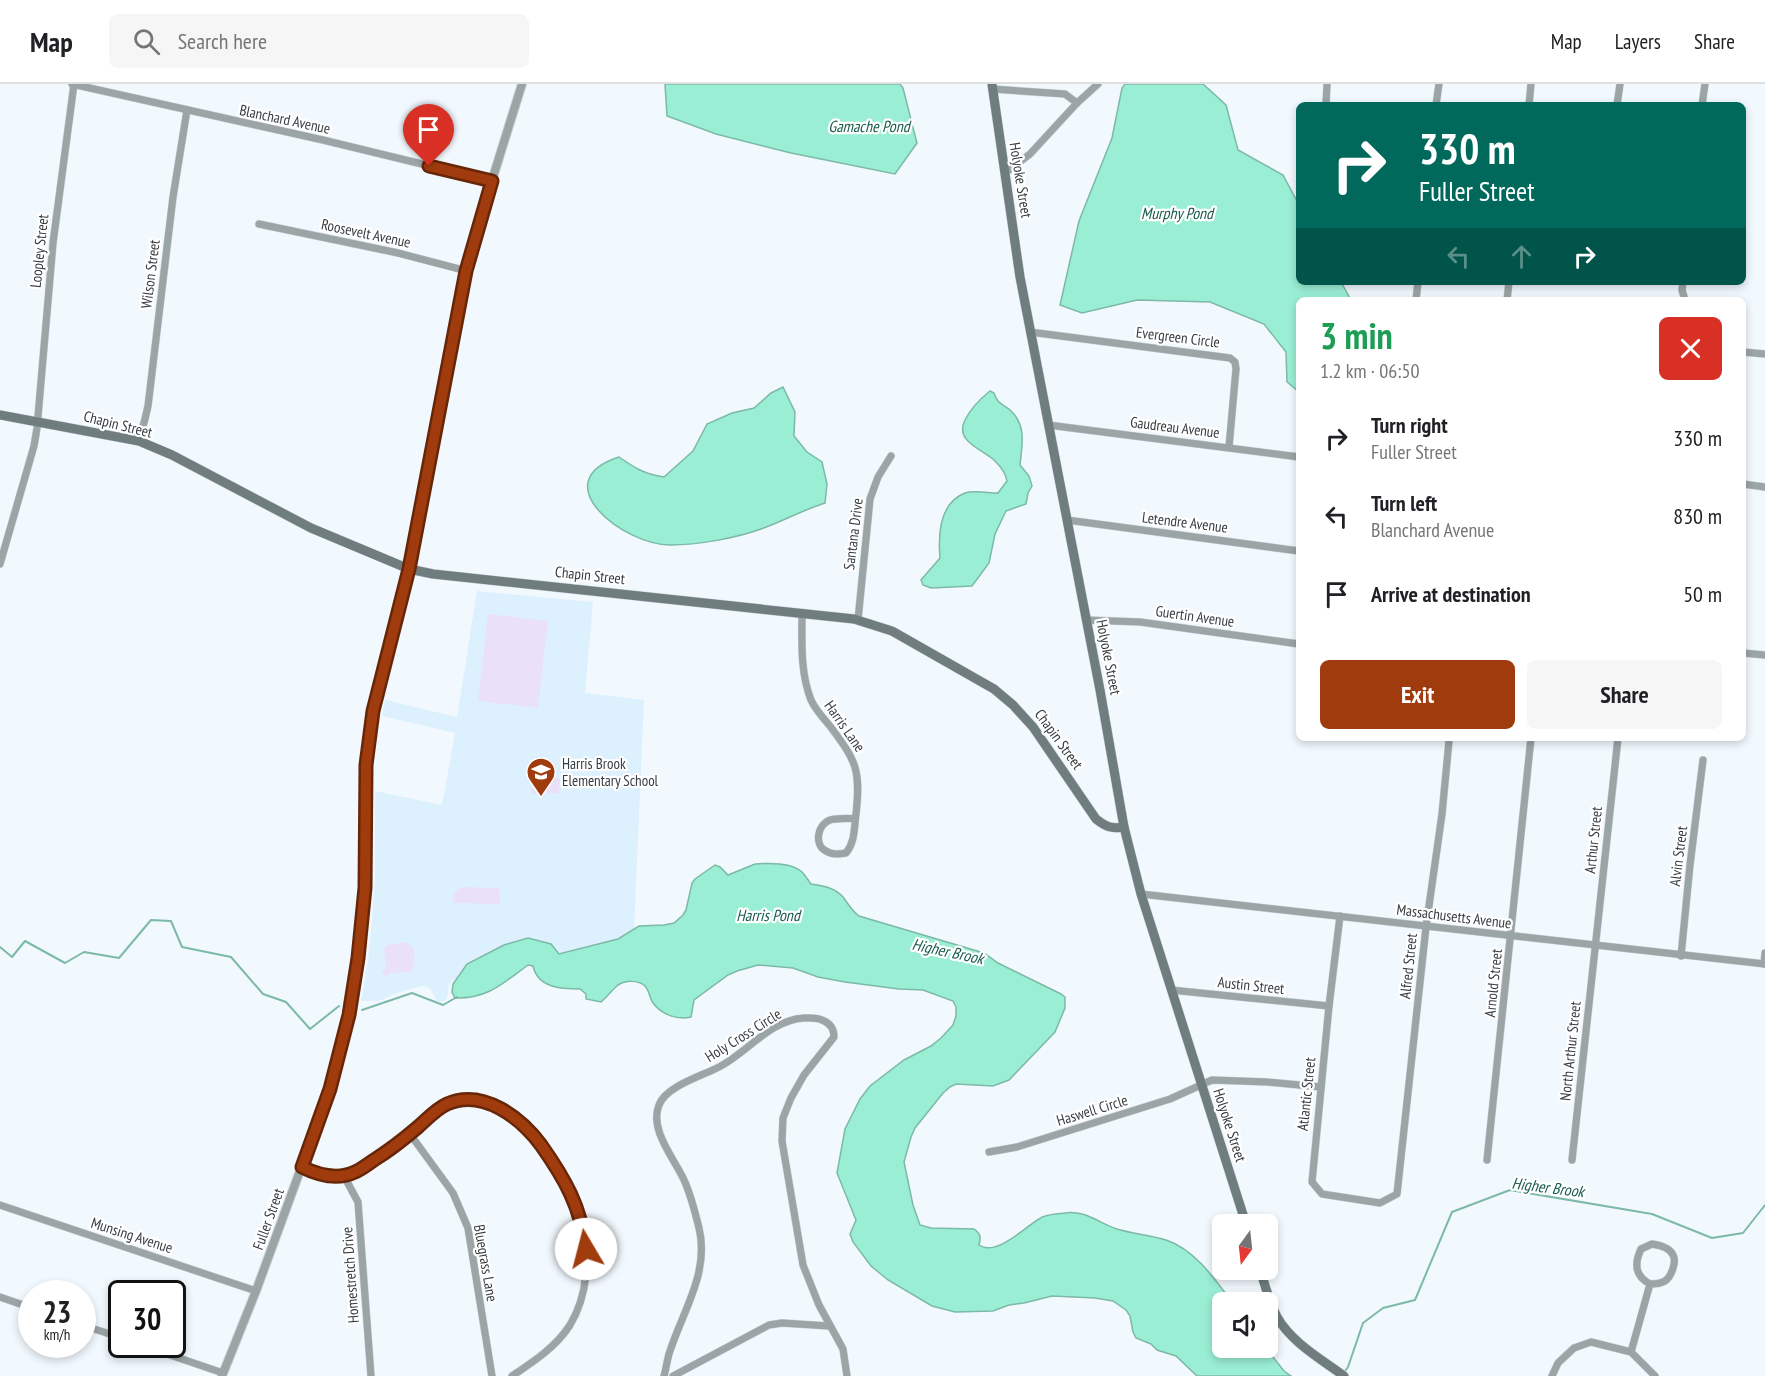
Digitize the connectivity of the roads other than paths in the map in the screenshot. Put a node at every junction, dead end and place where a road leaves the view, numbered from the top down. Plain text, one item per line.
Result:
1 (73, 84) edge
2 (522, 84) edge
3 (1098, 84) edge
4 (1327, 84) edge
5 (1439, 84) edge
6 (1531, 84) edge
7 (1620, 84) edge
8 (1705, 84) edge
9 (992, 86) edge
10 (1326, 102) edge
11 (1436, 102) edge
12 (1529, 102) edge
13 (1617, 102) edge
14 (1702, 102) edge
15 (1077, 103) junction
16 (187, 110) junction
17 (1005, 174) junction
18 (492, 181) junction
19 (259, 224) dead end
20 (466, 271) junction
21 (1030, 332) junction
22 (1746, 352) edge
23 (1765, 354) edge
24 (0, 415) edge
25 (38, 421) junction
26 (1048, 425) junction
27 (139, 441) junction
28 (1229, 447) junction
29 (891, 456) dead end
30 (1296, 456) edge
31 (1746, 484) edge
32 (1765, 487) edge
33 (1067, 520) junction
34 (1296, 551) edge
35 (0, 564) edge
36 (409, 569) junction
37 (802, 613) junction
38 (858, 620) junction
39 (1086, 620) junction
40 (1296, 644) edge
41 (1746, 653) edge
42 (1765, 655) edge
43 (1449, 741) dead end
44 (1531, 741) edge
45 (1618, 741) edge
46 (1703, 760) dead end
47 (855, 818) junction
48 (1124, 827) junction
49 (1141, 894) junction
50 (1340, 916) junction
51 (1426, 927) junction
52 (1511, 936) junction
53 (1595, 945) junction
54 (1765, 953) edge
55 (1681, 956) junction
56 (1764, 964) edge
57 (1171, 990) junction
58 (1329, 1006) junction
59 (1201, 1085) junction
60 (1321, 1087) junction
61 (410, 1134) junction
62 (989, 1152) dead end
63 (1487, 1160) dead end
64 (1572, 1160) dead end
65 (302, 1167) junction
66 (344, 1176) junction
67 (1397, 1194) joint
68 (0, 1205) edge
69 (1243, 1214) edge
70 (1263, 1280) edge
71 (1650, 1284) junction
72 (256, 1291) junction
73 (0, 1297) edge
74 (18, 1303) edge
75 (829, 1326) junction
76 (1631, 1352) junction
77 (176, 1358) edge
78 (1340, 1373) edge
79 (222, 1375) edge
80 (371, 1376) edge
81 (492, 1376) edge
82 (512, 1376) edge
83 (664, 1376) edge
84 (673, 1376) edge
85 (847, 1376) edge
86 (1552, 1376) edge
87 (1655, 1376) edge

1 - 16 street, Blanchard Avenue
1 - 25 street, Loopley Street
2 - 18 street, Fuller Street
3 - 15 street
4 - 10 street
5 - 11 street
6 - 12 street
7 - 13 street
8 - 14 street
9 - 15 street
9 - 17 main road, Holyoke Street
15 - 17 street
16 - 18 street, Blanchard Avenue
16 - 27 street, Wilson Street
17 - 21 main road, Holyoke Street
18 - 20 street, Fuller Street
19 - 20 street, Roosevelt Avenue
20 - 36 street, Fuller Street
21 - 26 main road, Holyoke Street
21 - 28 street, Evergreen Circle
22 - 23 street
24 - 25 main road, Chapin Street
25 - 27 main road, Chapin Street
25 - 35 street, Loopley Street
26 - 28 street, Gaudreau Avenue
26 - 33 main road, Holyoke Street
27 - 36 main road, Chapin Street
28 - 30 street, Gaudreau Avenue
29 - 38 street, Santana Drive
31 - 32 street
33 - 34 street, Letendre Avenue
33 - 39 main road, Holyoke Street
36 - 37 main road, Chapin Street
36 - 65 street, Fuller Street
37 - 38 main road, Chapin Street
37 - 47 street, Harris Lane
38 - 48 main road, Chapin Street
39 - 40 street, Guertin Avenue
39 - 48 main road, Holyoke Street
41 - 42 street
43 - 51 street, Alfred Street
44 - 52 street, Arnold Street
45 - 53 street, Arthur Street
46 - 55 street, Alvin Street
47 - 47 street, Harris Lane
48 - 49 main road, Holyoke Street
49 - 50 street, Massachusetts Avenue
49 - 57 main road, Holyoke Street
50 - 51 street, Massachusetts Avenue
50 - 58 street, Atlantic Street
51 - 52 street, Massachusetts Avenue
51 - 67 street, Alfred Street
52 - 53 street, Massachusetts Avenue
52 - 63 street, Arnold Street
53 - 55 street, Massachusetts Avenue
53 - 64 street, North Arthur Street
54 - 56 street
55 - 56 street, Massachusetts Avenue
57 - 58 street, Austin Street
57 - 59 main road, Holyoke Street
58 - 60 street, Atlantic Street
59 - 60 street, Haswell Circle
59 - 62 street, Haswell Circle
59 - 69 main road, Holyoke Street
60 - 67 street, Atlantic Street
61 - 66 street
61 - 81 street, Bluegrass Lane
61 - 82 street
65 - 66 street
65 - 72 street, Fuller Street
66 - 80 street, Homestretch Drive
68 - 72 street, Munsing Avenue
70 - 78 main road
71 - 71 street
71 - 76 street
72 - 79 street, Fuller Street
73 - 74 street
75 - 83 street, Holy Cross Circle
75 - 84 street
75 - 85 street, Holy Cross Circle
76 - 86 street
76 - 87 street
77 - 79 street

